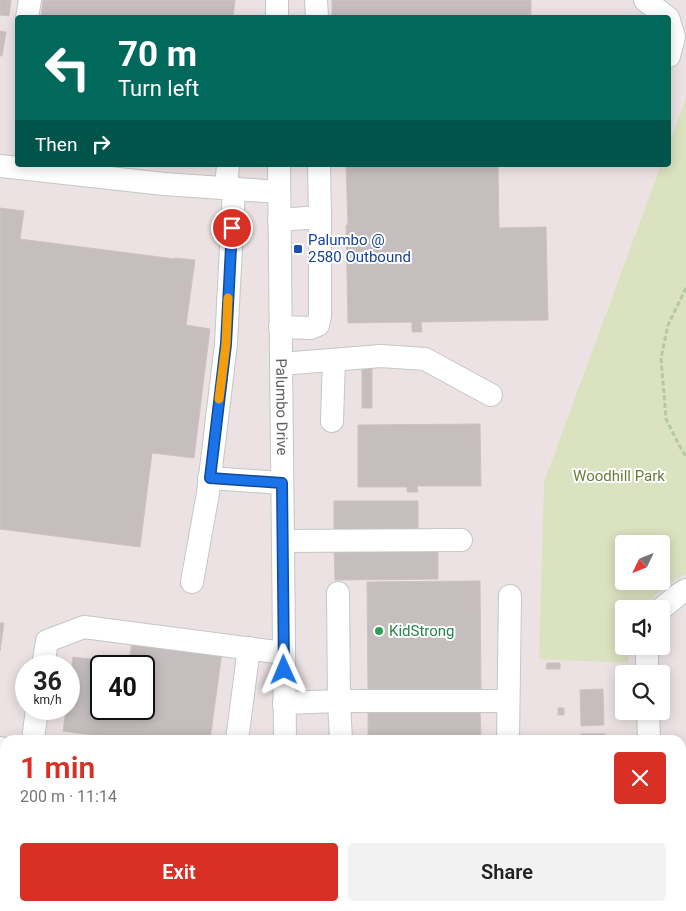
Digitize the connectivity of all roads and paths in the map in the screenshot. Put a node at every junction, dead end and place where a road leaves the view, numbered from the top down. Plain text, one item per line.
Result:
1 (30, 0) edge
2 (277, 0) edge
3 (316, 0) edge
4 (645, 0) edge
5 (28, 15) edge
6 (277, 15) edge
7 (317, 15) edge
8 (663, 15) edge
9 (671, 28) edge
10 (671, 48) edge
11 (0, 166) edge
12 (228, 167) edge
13 (279, 167) edge
14 (319, 167) edge
15 (230, 189) junction
16 (279, 192) junction
17 (320, 217) junction
18 (279, 220) junction
19 (686, 288) edge
20 (280, 327) junction
21 (334, 360) junction
22 (281, 364) junction
23 (491, 395) dead end
24 (332, 421) dead end
25 (686, 457) edge
26 (210, 478) junction
27 (282, 483) junction
28 (461, 540) dead end
29 (283, 541) junction
30 (192, 582) dead end
31 (686, 590) edge
32 (338, 593) dead end
33 (510, 596) dead end
34 (670, 602) edge
35 (249, 648) junction
36 (284, 653) junction
37 (45, 655) edge
38 (339, 701) junction
39 (508, 701) junction
40 (284, 703) junction
41 (36, 720) edge
42 (648, 720) edge
43 (34, 735) edge
44 (238, 735) edge
45 (285, 735) edge
46 (341, 735) edge
47 (508, 735) edge
48 (649, 735) edge

1 - 5 street
2 - 6 street
3 - 7 street
4 - 8 street
9 - 10 street
11 - 15 street
12 - 15 street
13 - 16 street, Palumbo Drive
14 - 17 street
15 - 16 street
15 - 26 street
16 - 18 street, Palumbo Drive
17 - 18 street
17 - 20 street
18 - 20 street, Palumbo Drive
19 - 25 path
20 - 22 street, Palumbo Drive
21 - 22 street
21 - 23 street
21 - 24 street
22 - 27 street, Palumbo Drive
26 - 27 street
26 - 30 street
27 - 29 street, Palumbo Drive
28 - 29 street
29 - 36 street, Palumbo Drive
31 - 34 street
32 - 38 street
33 - 39 street
35 - 36 street
35 - 37 street
35 - 44 street
36 - 40 street, Palumbo Drive
38 - 39 street
38 - 40 street
38 - 46 street
39 - 47 street
40 - 45 street, Palumbo Drive
41 - 43 street
42 - 48 street

